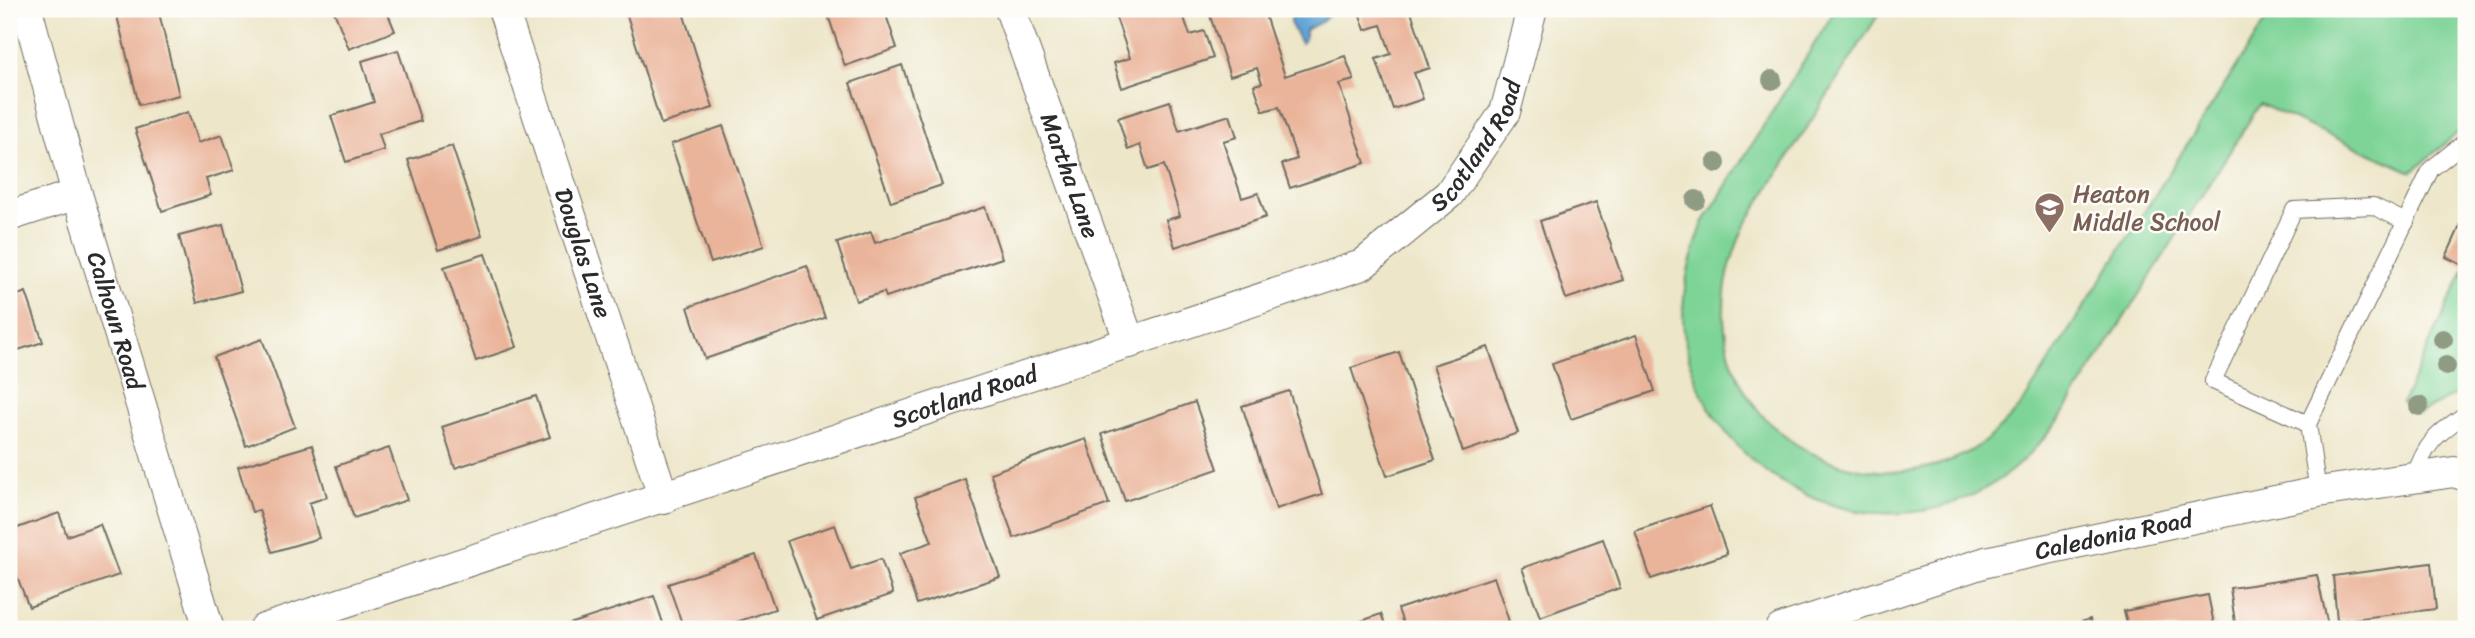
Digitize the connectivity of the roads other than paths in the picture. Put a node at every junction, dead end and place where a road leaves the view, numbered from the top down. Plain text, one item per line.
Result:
1 (27, 9) edge
2 (503, 9) edge
3 (1010, 9) edge
4 (1532, 9) edge
5 (2466, 141) edge
6 (77, 194) junction
7 (9, 216) edge
8 (2406, 222) junction
9 (1130, 343) junction
10 (2466, 414) edge
11 (2308, 424) junction
12 (2460, 474) edge
13 (2414, 478) junction
14 (2318, 492) junction
15 (664, 499) junction
16 (209, 629) edge
17 (264, 629) edge
18 (1782, 629) edge

1 - 6 street, Calhoun Road
2 - 15 street, Douglas Lane
3 - 9 street, Martha Lane
4 - 9 street, Scotland Road
5 - 8 lane
6 - 7 street
6 - 16 street, Calhoun Road
8 - 11 lane
8 - 11 lane
9 - 15 street, Scotland Road
10 - 13 lane
11 - 14 lane
12 - 13 street, Caledonia Road
13 - 14 street, Caledonia Road
14 - 18 street, Caledonia Road
15 - 17 street, Scotland Road

